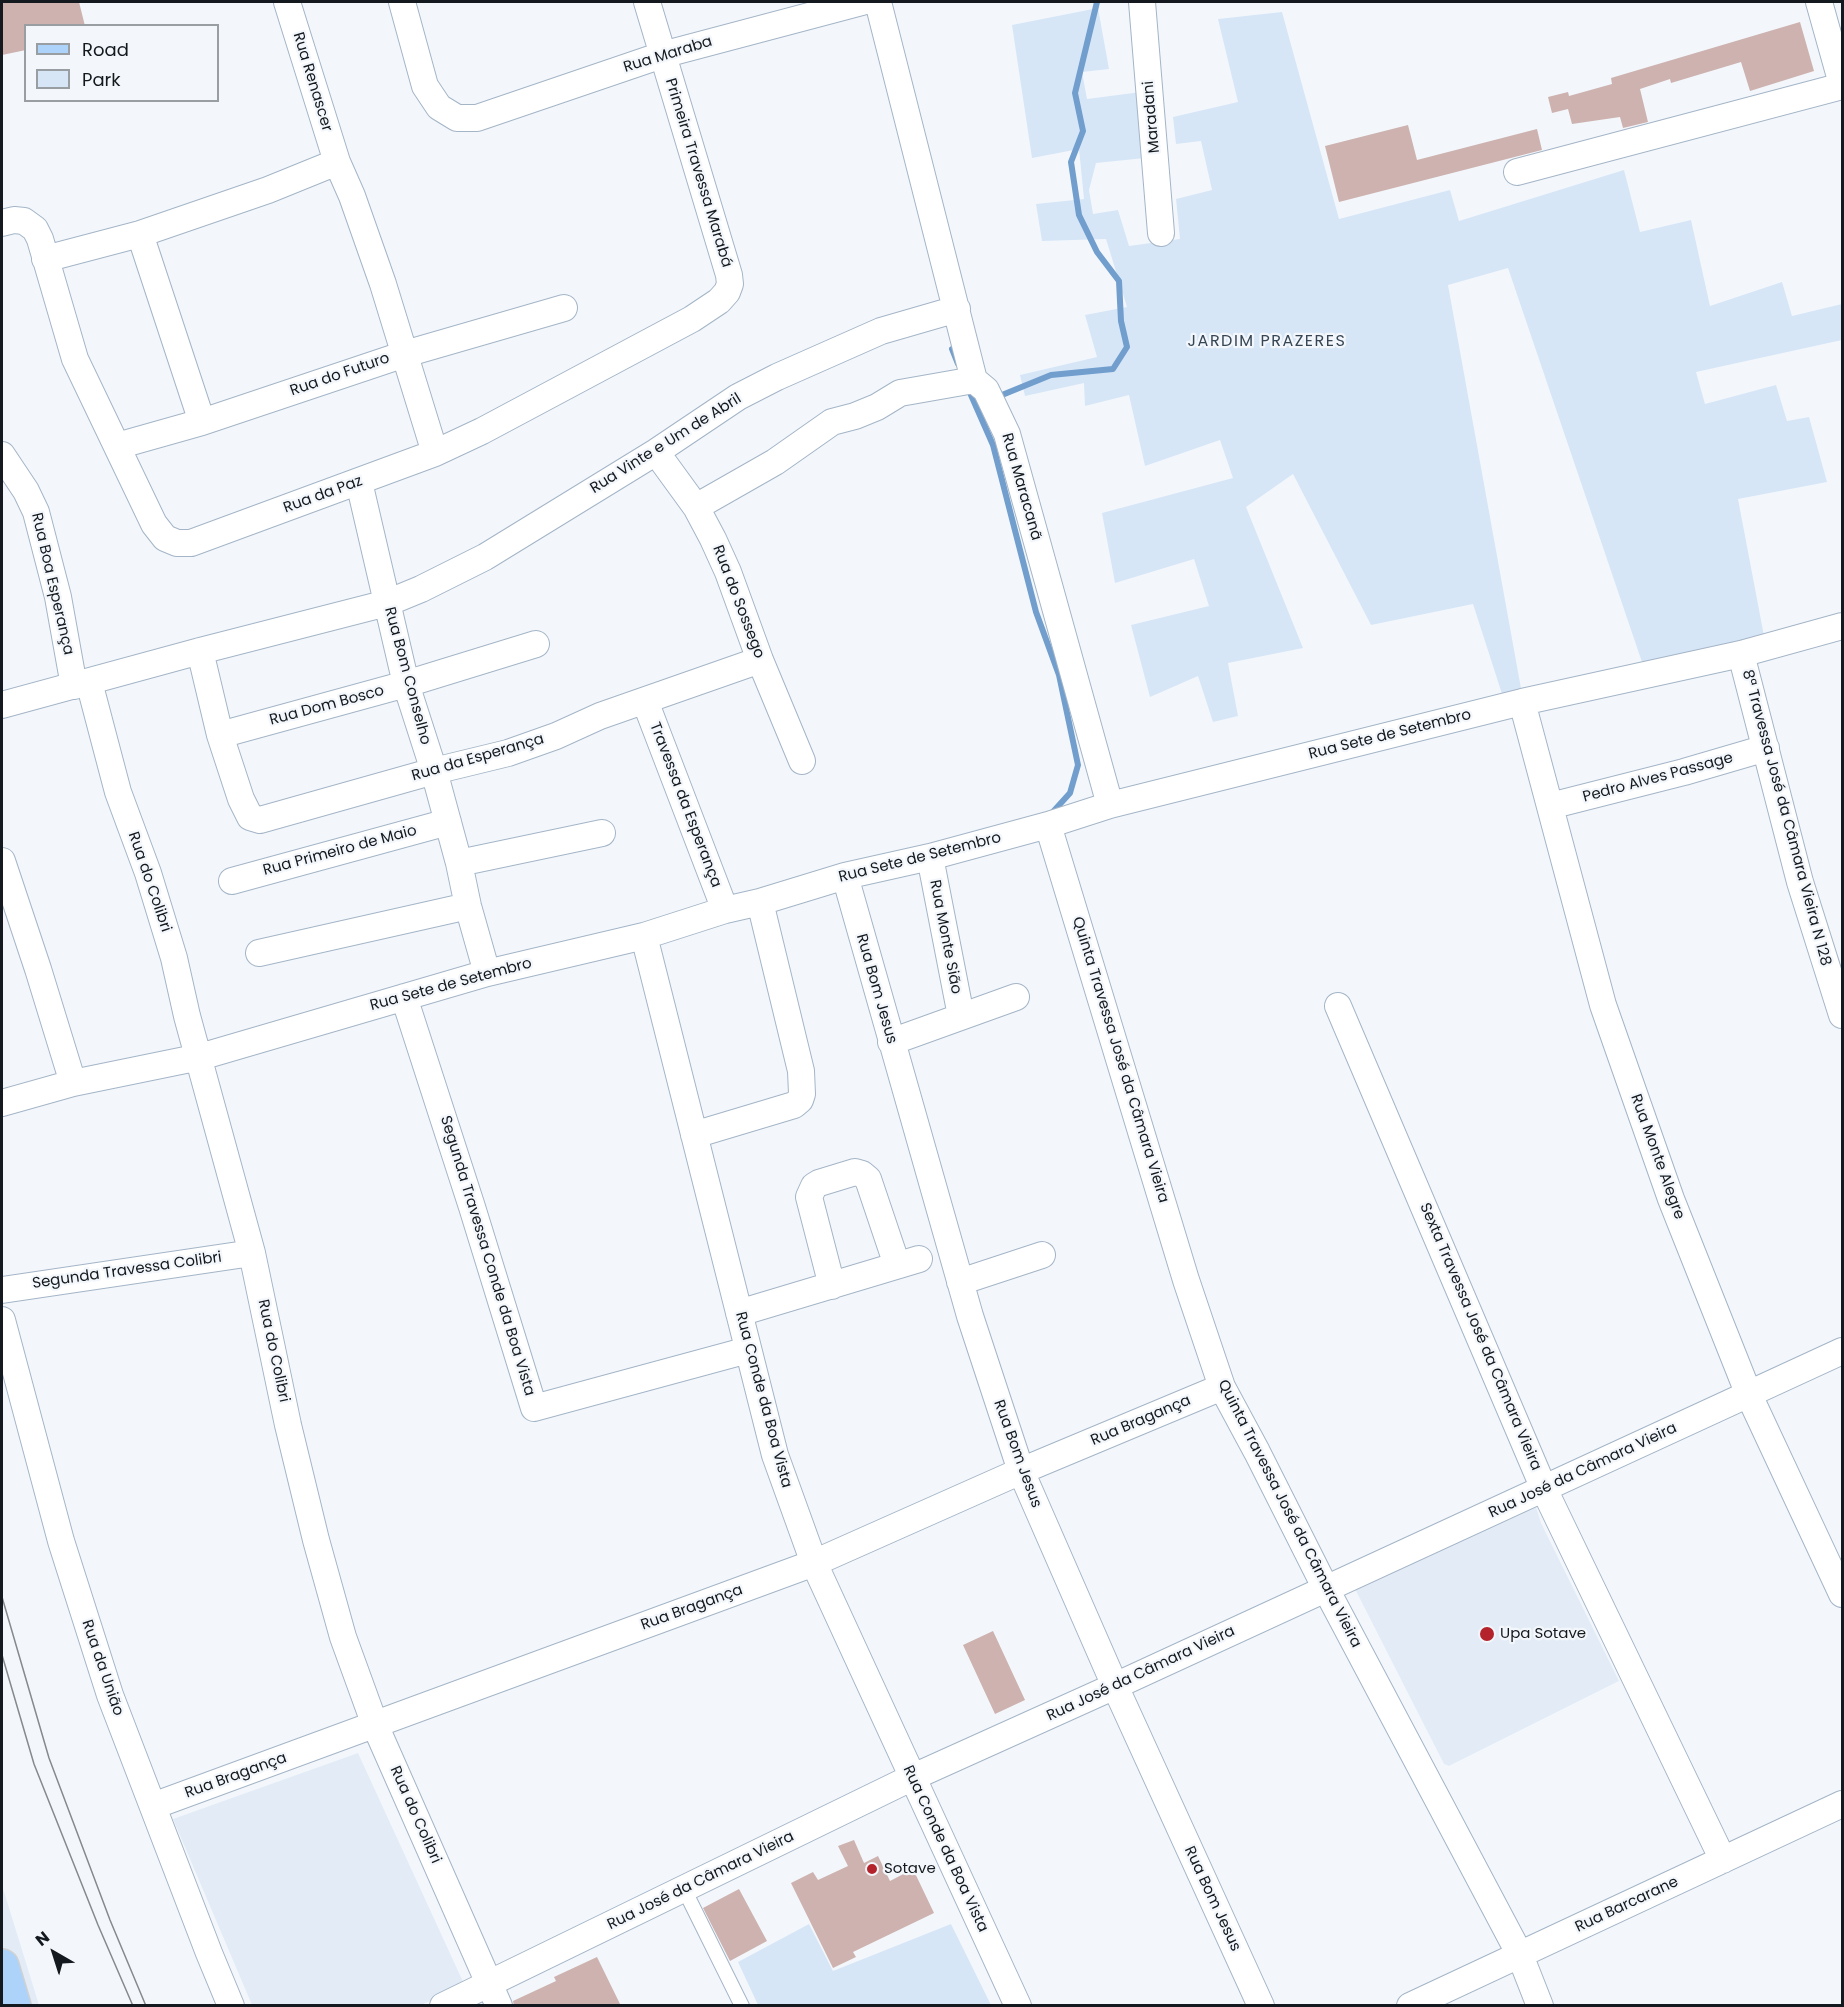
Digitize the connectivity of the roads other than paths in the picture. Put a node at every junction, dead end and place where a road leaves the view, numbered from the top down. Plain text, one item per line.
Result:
1 (287, 2) edge
2 (402, 2) edge
3 (647, 2) edge
4 (862, 2) edge
5 (878, 2) edge
6 (1143, 2) edge
7 (1819, 2) edge
8 (662, 55) junction
9 (1842, 85) edge
10 (337, 162) junction
11 (1517, 172) dead end
12 (2, 223) edge
13 (1161, 232) dead end
14 (140, 234) junction
15 (42, 249) junction
16 (729, 275) joint
17 (564, 308) dead end
18 (957, 309) junction
19 (405, 354) junction
20 (974, 381) junction
21 (201, 422) junction
22 (117, 446) junction
23 (656, 452) junction
24 (435, 453) junction
25 (2, 455) edge
26 (359, 482) junction
27 (696, 507) junction
28 (387, 603) junction
29 (1842, 626) edge
30 (536, 644) dead end
31 (200, 651) junction
32 (1742, 654) junction
33 (760, 660) junction
34 (82, 684) junction
35 (406, 684) junction
36 (645, 700) junction
37 (1522, 702) junction
38 (2, 705) edge
39 (220, 735) junction
40 (1766, 748) junction
41 (802, 761) dead end
42 (434, 771) junction
43 (1110, 806) junction
44 (1550, 806) junction
45 (448, 822) junction
46 (1048, 825) junction
47 (602, 833) dead end
48 (930, 856) junction
49 (2, 861) edge
50 (459, 863) junction
51 (845, 876) junction
52 (232, 880) dead end
53 (760, 902) junction
54 (468, 906) junction
55 (725, 910) junction
56 (644, 936) junction
57 (260, 953) dead end
58 (487, 972) junction
59 (404, 997) junction
60 (1016, 997) dead end
61 (1338, 1006) dead end
62 (1842, 1015) edge
63 (961, 1016) junction
64 (891, 1042) junction
65 (200, 1057) junction
66 (73, 1083) junction
67 (2, 1103) edge
68 (694, 1135) junction
69 (252, 1253) junction
70 (1042, 1255) dead end
71 (960, 1282) junction
72 (832, 1286) junction
73 (2, 1290) edge
74 (739, 1314) junction
75 (2, 1320) edge
76 (748, 1350) junction
77 (1842, 1351) edge
78 (1222, 1387) junction
79 (1749, 1395) junction
80 (1021, 1471) junction
81 (1544, 1489) junction
82 (814, 1563) junction
83 (1326, 1589) junction
84 (1842, 1594) edge
85 (1115, 1686) junction
86 (375, 1725) junction
87 (911, 1778) junction
88 (1842, 1804) edge
89 (153, 1806) junction
90 (1723, 1860) junction
91 (684, 1889) junction
92 (1520, 1955) junction
93 (2, 1966) edge
94 (494, 1995) edge
95 (14, 2006) edge
96 (231, 2006) edge
97 (443, 2006) edge
98 (742, 2006) edge
99 (1018, 2006) edge
100 (1261, 2006) edge
101 (1410, 2006) edge
102 (1540, 2006) edge

1 - 10 street, Rua Renascer
2 - 8 street, Rua Maraba
3 - 8 street, Primeira Travessa Marabá
4 - 8 street, Rua Maraba
5 - 18 street, Rua Maracanã
6 - 13 street, Maradani
7 - 9 street
8 - 16 street, Primeira Travessa Marabá
9 - 11 street
10 - 14 street
10 - 19 street, Rua Renascer
12 - 15 street
14 - 15 street
14 - 21 street
15 - 22 street, Rua da Paz
16 - 24 street, Rua da Paz
17 - 19 street, Rua do Futuro
18 - 20 street, Rua Maracanã
18 - 23 street, Rua Vinte e Um de Abril
19 - 21 street, Rua do Futuro
19 - 24 street, Rua Renascer
20 - 27 street
20 - 43 street, Rua Maracanã
21 - 22 street, Rua do Futuro
22 - 26 street, Rua da Paz
23 - 27 street, Rua do Sossego
23 - 28 street, Rua Vinte e Um de Abril
24 - 26 street, Rua da Paz
25 - 34 street, Rua Boa Esperança
26 - 28 street, Rua Bom Conselho
27 - 33 street, Rua do Sossego
28 - 31 street
28 - 35 street, Rua Bom Conselho
29 - 32 street, Rua Sete de Setembro
30 - 35 street, Rua Dom Bosco
31 - 34 street
31 - 39 street
32 - 37 street, Rua Sete de Setembro
32 - 40 street, 8ª Travessa José da Câmara Vieira N 128
33 - 36 street, Rua da Esperança
33 - 41 street, Rua do Sossego
34 - 38 street
34 - 65 street, Rua do Colibri
35 - 39 street, Rua Dom Bosco
35 - 42 street, Rua Bom Conselho
36 - 42 street, Rua da Esperança
36 - 55 street, Travessa da Esperança
37 - 43 street, Rua Sete de Setembro
37 - 44 street, Rua Monte Alegre
39 - 42 street, Rua da Esperança
40 - 44 street, Pedro Alves Passage
40 - 62 street, 8ª Travessa José da Câmara Vieira N 128
42 - 45 street, Rua Bom Conselho
43 - 46 street, Rua Sete de Setembro
44 - 79 street, Rua Monte Alegre
45 - 50 street, Rua Bom Conselho
45 - 52 street, Rua Primeiro de Maio
46 - 48 street, Rua Sete de Setembro
46 - 78 street, Quinta Travessa José da Câmara Vieira
47 - 50 street
48 - 51 street, Rua Sete de Setembro
48 - 63 street, Rua Monte Sião
49 - 66 street
50 - 54 street, Rua Bom Conselho
51 - 53 street, Rua Sete de Setembro
51 - 64 street, Rua Bom Jesus
53 - 55 street, Rua Sete de Setembro
53 - 68 street
54 - 57 street
54 - 58 street, Rua Bom Conselho
55 - 56 street, Rua Sete de Setembro
56 - 58 street, Rua Sete de Setembro
56 - 68 street, Rua Conde da Boa Vista
58 - 59 street, Rua Sete de Setembro
59 - 65 street, Rua Sete de Setembro
59 - 76 street, Segunda Travessa Conde da Boa Vista
60 - 63 street, Rua Monte Sião
61 - 81 street, Sexta Travessa José da Câmara Vieira
63 - 64 street, Rua Monte Sião
64 - 71 street, Rua Bom Jesus
65 - 66 street, Rua Sete de Setembro
65 - 69 street, Rua do Colibri
66 - 67 street, Rua Sete de Setembro
68 - 74 street, Rua Conde da Boa Vista
69 - 73 street, Segunda Travessa Colibri
69 - 86 street, Rua do Colibri
70 - 71 street
71 - 80 street, Rua Bom Jesus
72 - 72 street
72 - 74 street
74 - 76 street, Rua Conde da Boa Vista
75 - 89 street, Rua da União
76 - 82 street, Rua Conde da Boa Vista
77 - 79 street, Rua José da Câmara Vieira
78 - 80 street, Rua Bragança
78 - 83 street, Quinta Travessa José da Câmara Vieira
79 - 81 street, Rua José da Câmara Vieira
79 - 84 street, Rua Monte Alegre
80 - 82 street, Rua Bragança
80 - 85 street, Rua Bom Jesus
81 - 83 street, Rua José da Câmara Vieira
81 - 90 street, Sexta Travessa José da Câmara Vieira
82 - 86 street, Rua Bragança
82 - 87 street, Rua Conde da Boa Vista
83 - 85 street, Rua José da Câmara Vieira
83 - 92 street, Quinta Travessa José da Câmara Vieira
85 - 87 street, Rua José da Câmara Vieira
85 - 100 street, Rua Bom Jesus
86 - 89 street, Rua Bragança
86 - 94 street, Rua do Colibri
87 - 91 street, Rua José da Câmara Vieira
87 - 99 street, Rua Conde da Boa Vista
88 - 90 street, Rua Barcarane
89 - 96 street, Rua da União
90 - 92 street, Rua Barcarane
91 - 94 street, Rua José da Câmara Vieira
91 - 98 lane
92 - 101 street, Rua Barcarane
92 - 102 street, Quinta Travessa José da Câmara Vieira
93 - 95 main road
94 - 97 street, Rua José da Câmara Vieira

